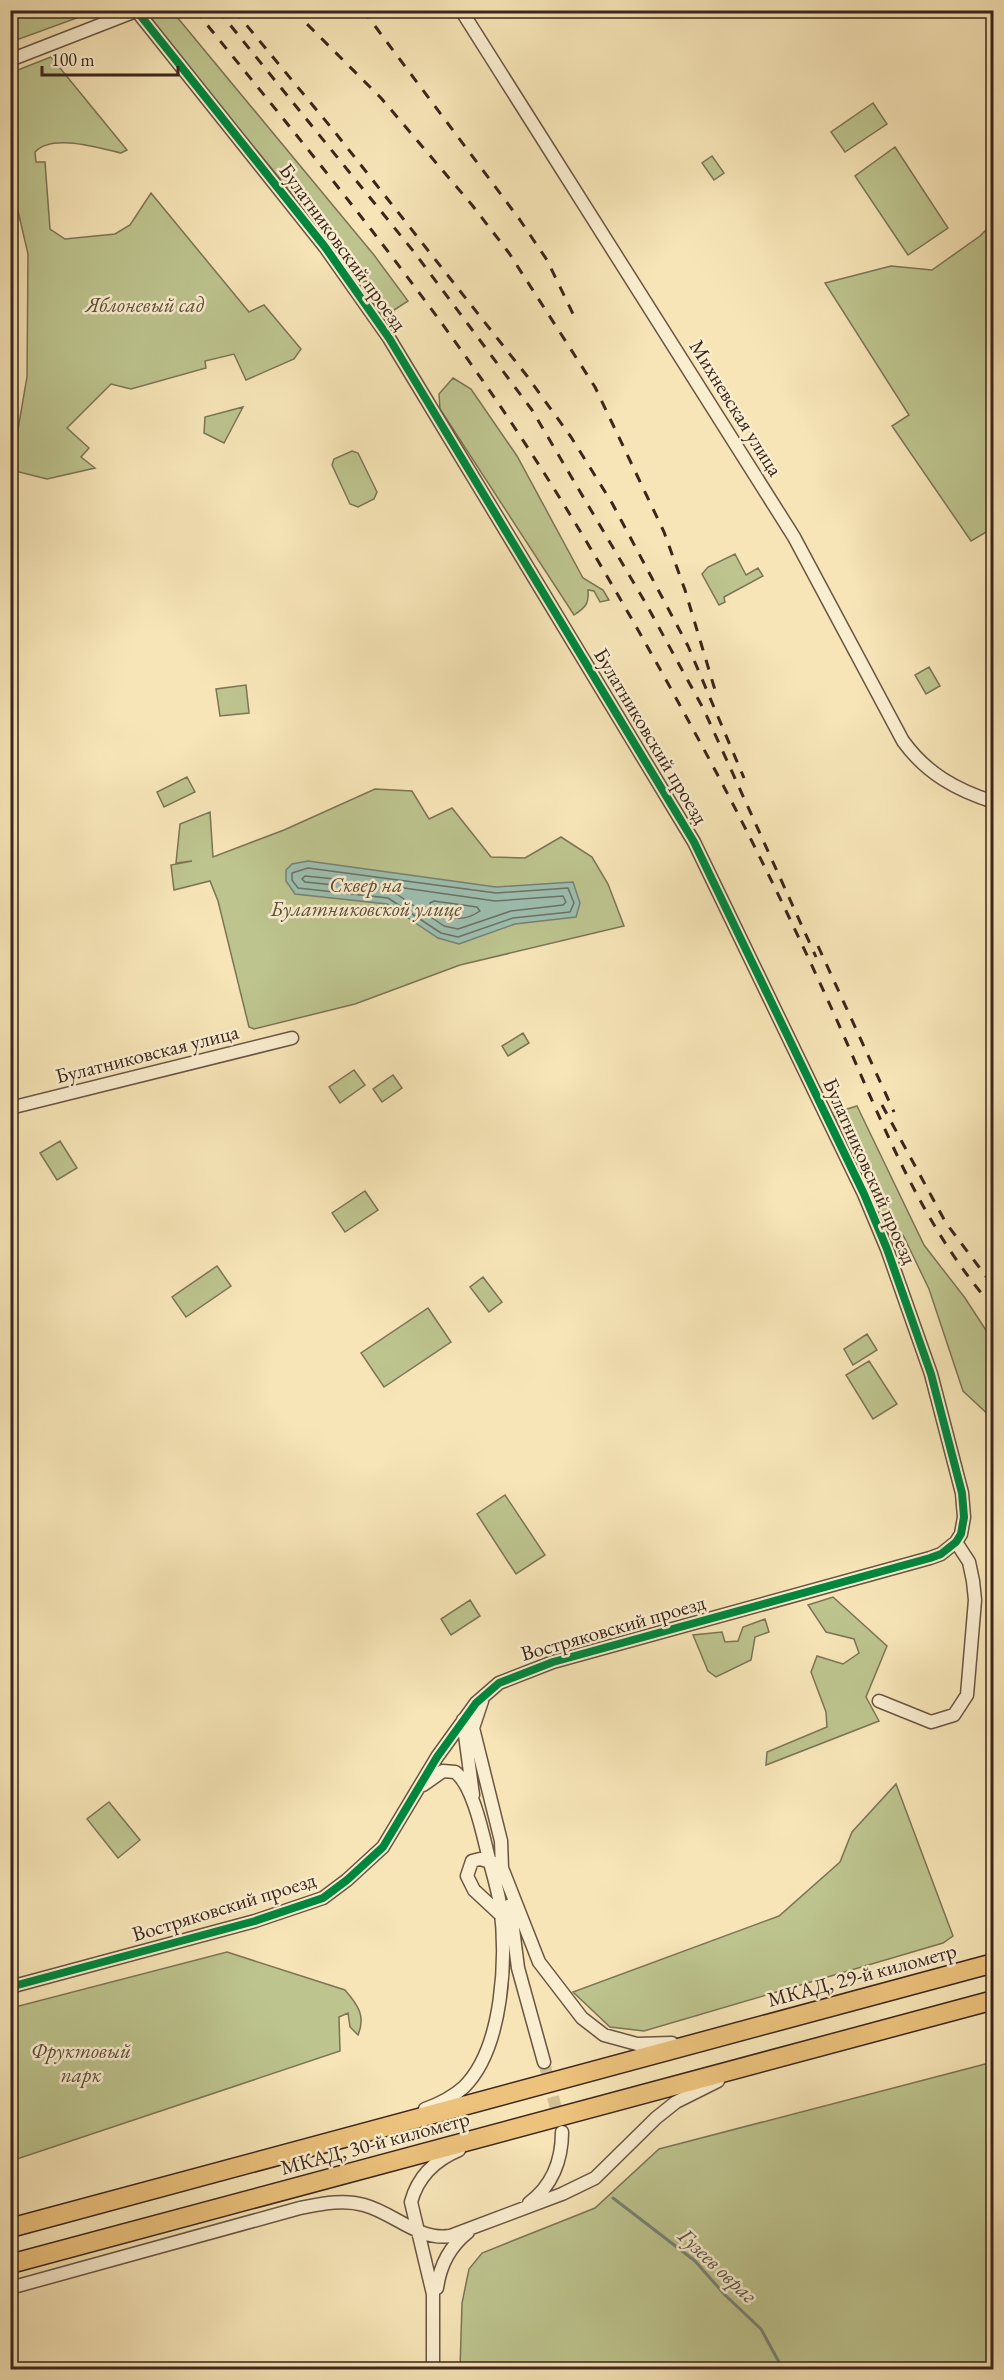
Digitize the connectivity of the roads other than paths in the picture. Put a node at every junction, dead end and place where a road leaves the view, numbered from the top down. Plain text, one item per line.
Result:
1 (136, 10) edge
2 (461, 10) edge
3 (10, 60) edge
4 (993, 802) edge
5 (292, 1038) dead end
6 (10, 1108) edge
7 (960, 1547) junction
8 (483, 1696) junction
9 (879, 1701) dead end
10 (459, 1732) junction
11 (479, 1757) junction
12 (417, 1790) junction
13 (474, 1805) junction
14 (489, 1861) junction
15 (502, 1868) junction
16 (507, 1886) junction
17 (500, 1912) junction
18 (516, 1954) junction
19 (993, 1964) edge
20 (10, 1987) edge
21 (993, 2000) edge
22 (741, 2031) junction
23 (544, 2062) tunnel mouth
24 (752, 2065) junction
25 (541, 2121) junction
26 (562, 2132) tunnel mouth
27 (360, 2133) junction
28 (510, 2214) junction
29 (477, 2227) junction
30 (10, 2228) edge
31 (416, 2229) junction
32 (10, 2264) edge
33 (10, 2288) edge
34 (434, 2316) junction
35 (433, 2370) edge

1 - 3 street
1 - 7 street, Булатниковский проезд
2 - 4 street, Михневская улица
5 - 6 street, Булатниковская улица
7 - 8 street, Востряковский проезд
7 - 9 street
8 - 10 street, Востряковский проезд
8 - 11 street
10 - 11 street
10 - 12 street, Востряковский проезд
10 - 13 street
11 - 15 street
12 - 13 street
12 - 20 street, Востряковский проезд
13 - 14 street
14 - 15 street
14 - 17 street
14 - 17 street
15 - 16 street
16 - 18 street
16 - 22 street
17 - 18 street
17 - 27 street
18 - 23 street
19 - 22 highway, МКАД, 29-й километр
21 - 24 highway
22 - 27 highway, МКАД, 30-й километр
24 - 25 highway, МКАД, 30-й километр
24 - 28 street
25 - 31 street
25 - 32 highway, МКАД, 30-й километр
26 - 28 street
27 - 30 highway, МКАД, 30-й километр
28 - 29 street
29 - 31 street
29 - 34 street
31 - 33 street
31 - 34 street
34 - 35 street

